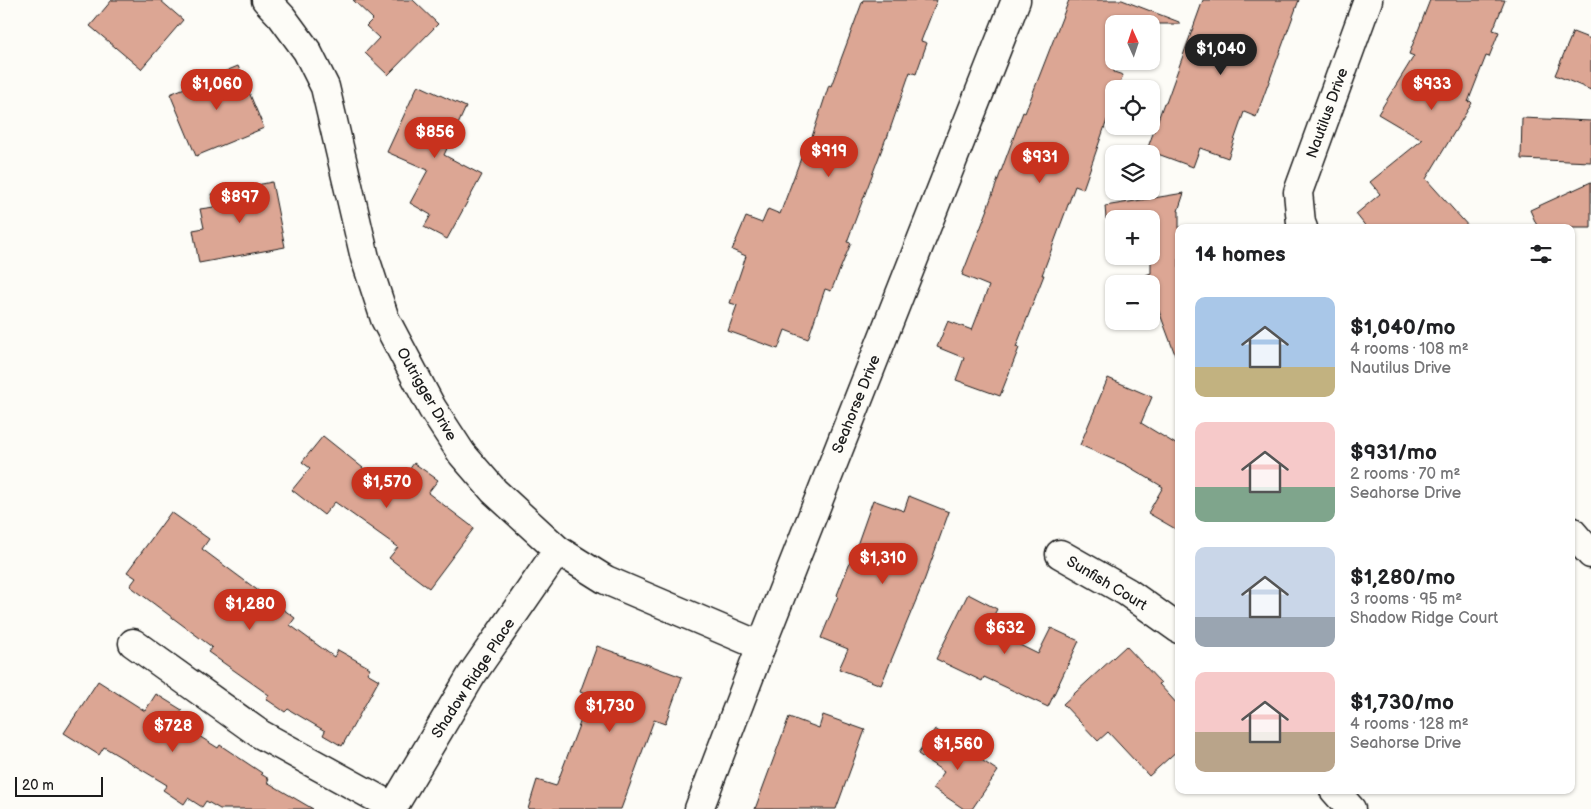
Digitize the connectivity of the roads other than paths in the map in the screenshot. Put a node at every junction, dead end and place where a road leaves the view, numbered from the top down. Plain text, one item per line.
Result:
1 (266, 0) edge
2 (1016, 0) edge
3 (1368, 0) edge
4 (1301, 224) edge
5 (1575, 536) edge
6 (558, 550) junction
7 (1060, 554) dead end
8 (1591, 554) edge
9 (1175, 626) edge
10 (133, 644) dead end
11 (761, 646) junction
12 (1338, 794) edge
13 (393, 808) edge
14 (699, 809) edge
15 (1351, 809) edge

1 - 6 street, Outrigger Drive
2 - 11 street, Seahorse Drive
3 - 4 street, Nautilus Drive
5 - 8 street
6 - 11 street, Outrigger Drive
6 - 13 street, Shadow Ridge Place
7 - 9 street, Sunfish Court
10 - 13 street
11 - 14 street, Seahorse Drive
12 - 15 street

